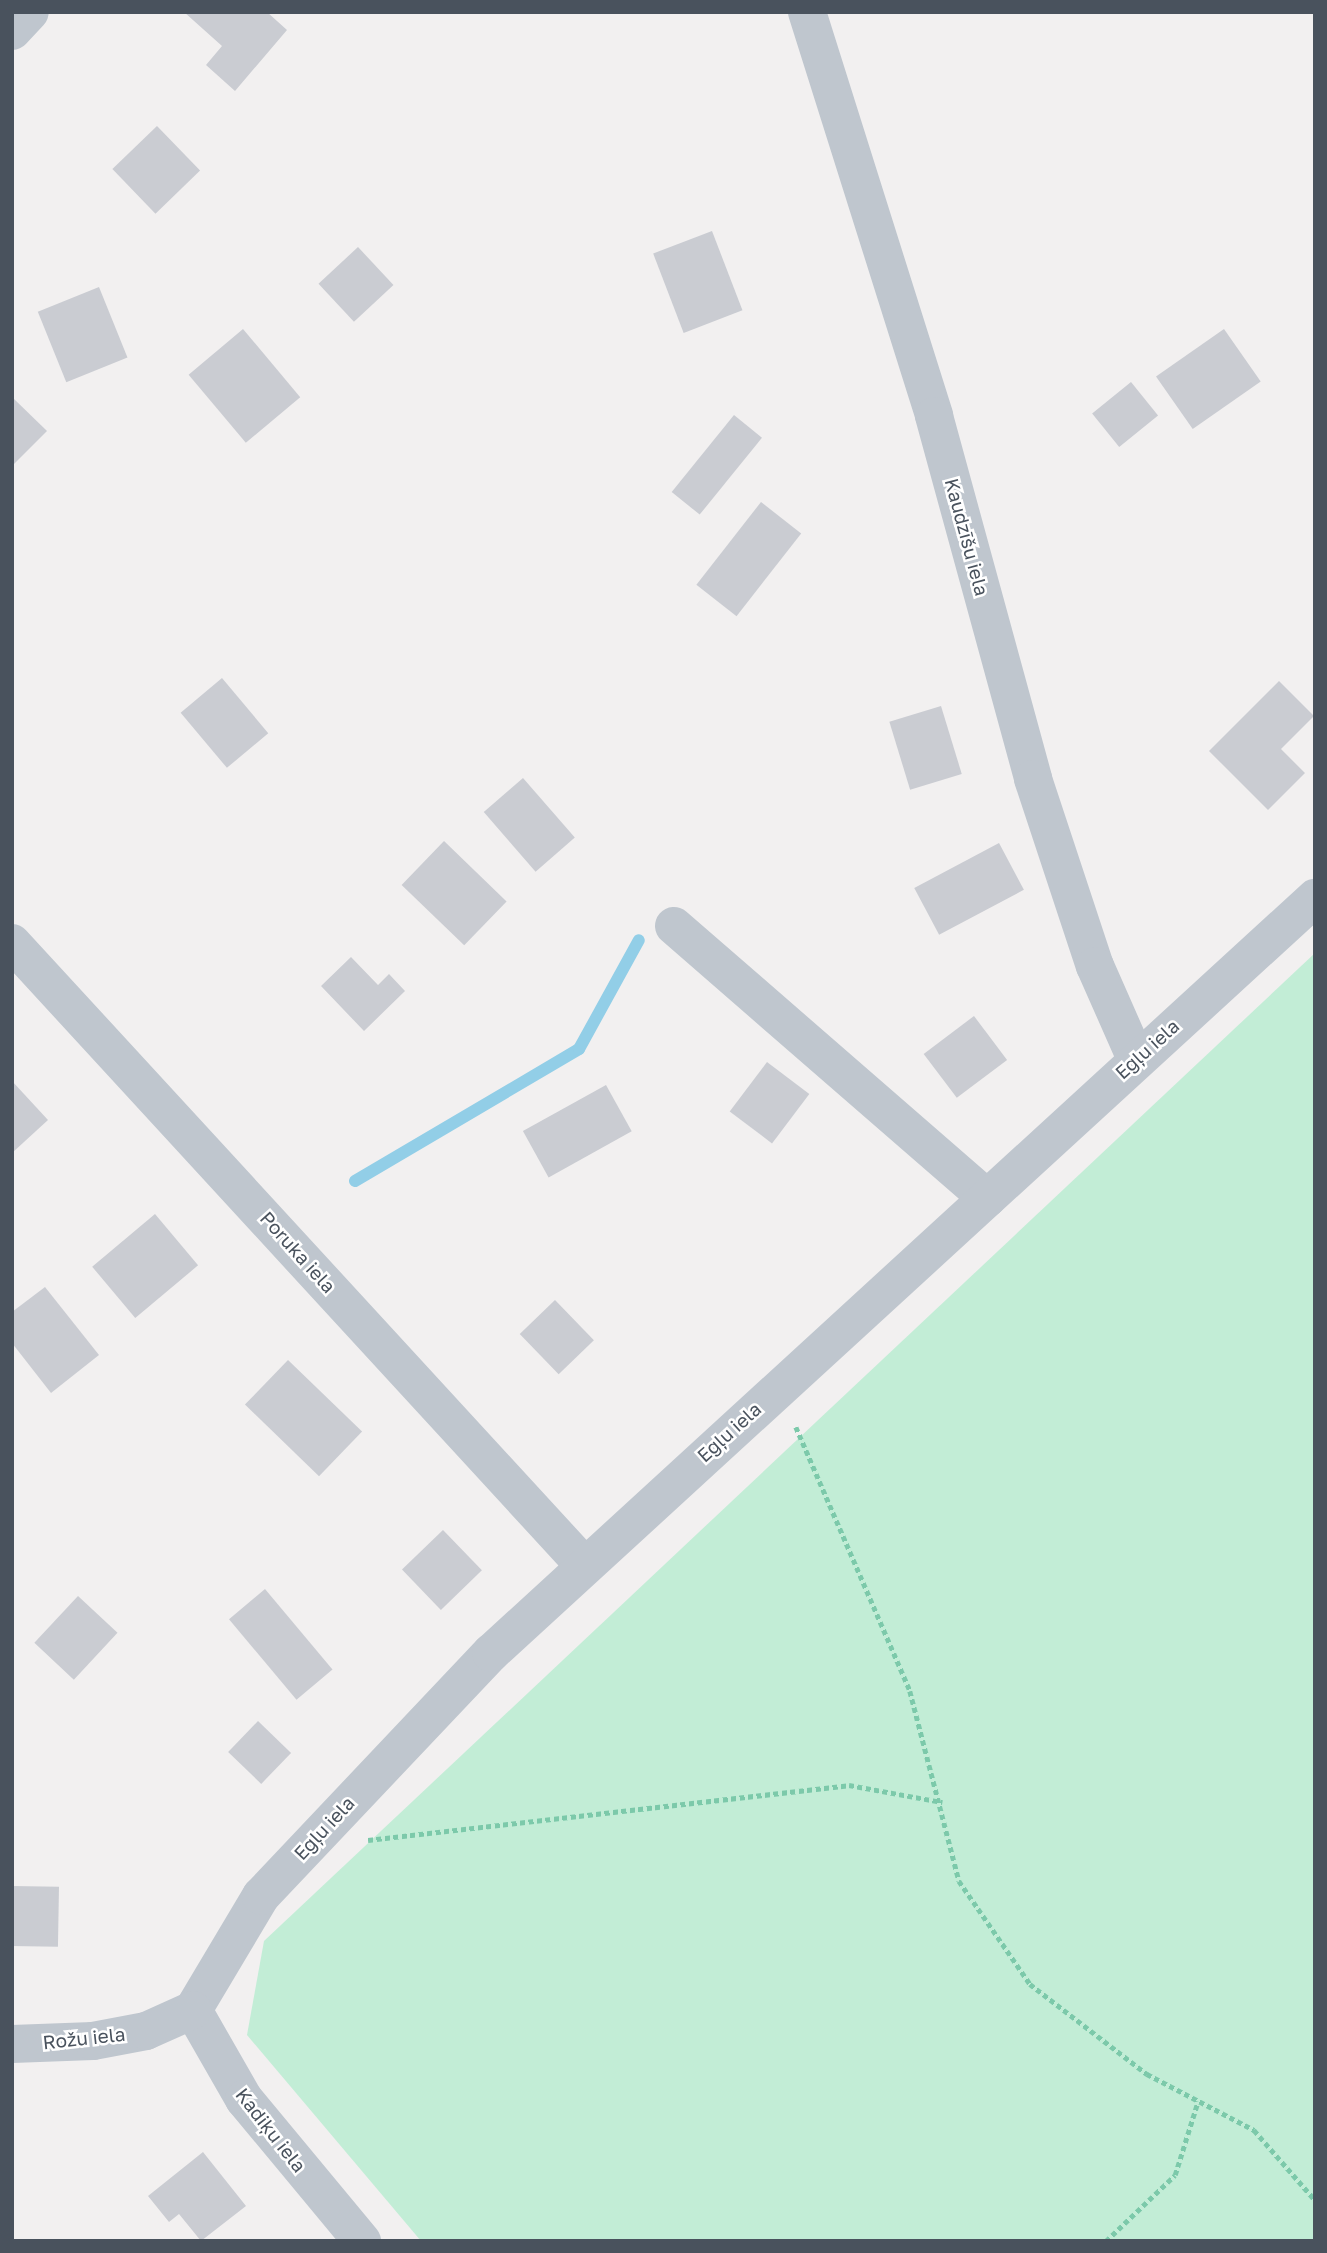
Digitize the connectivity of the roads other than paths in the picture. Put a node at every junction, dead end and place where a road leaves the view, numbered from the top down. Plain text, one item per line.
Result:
1 (30, 12) edge
2 (807, 12) edge
3 (12, 31) edge
4 (1315, 898) edge
5 (674, 926) dead end
6 (12, 943) edge
7 (1136, 1059) junction
8 (987, 1198) junction
9 (582, 1563) junction
10 (193, 2010) junction
11 (12, 2044) edge
12 (362, 2241) edge

1 - 3 street
2 - 7 street, Kaudzīšu iela
4 - 7 street, Egļu iela
5 - 8 street
6 - 9 street, Poruka iela
7 - 8 street, Egļu iela
8 - 9 street, Egļu iela
9 - 10 street, Egļu iela
10 - 11 street, Rožu iela
10 - 12 street, Kadiķu iela

